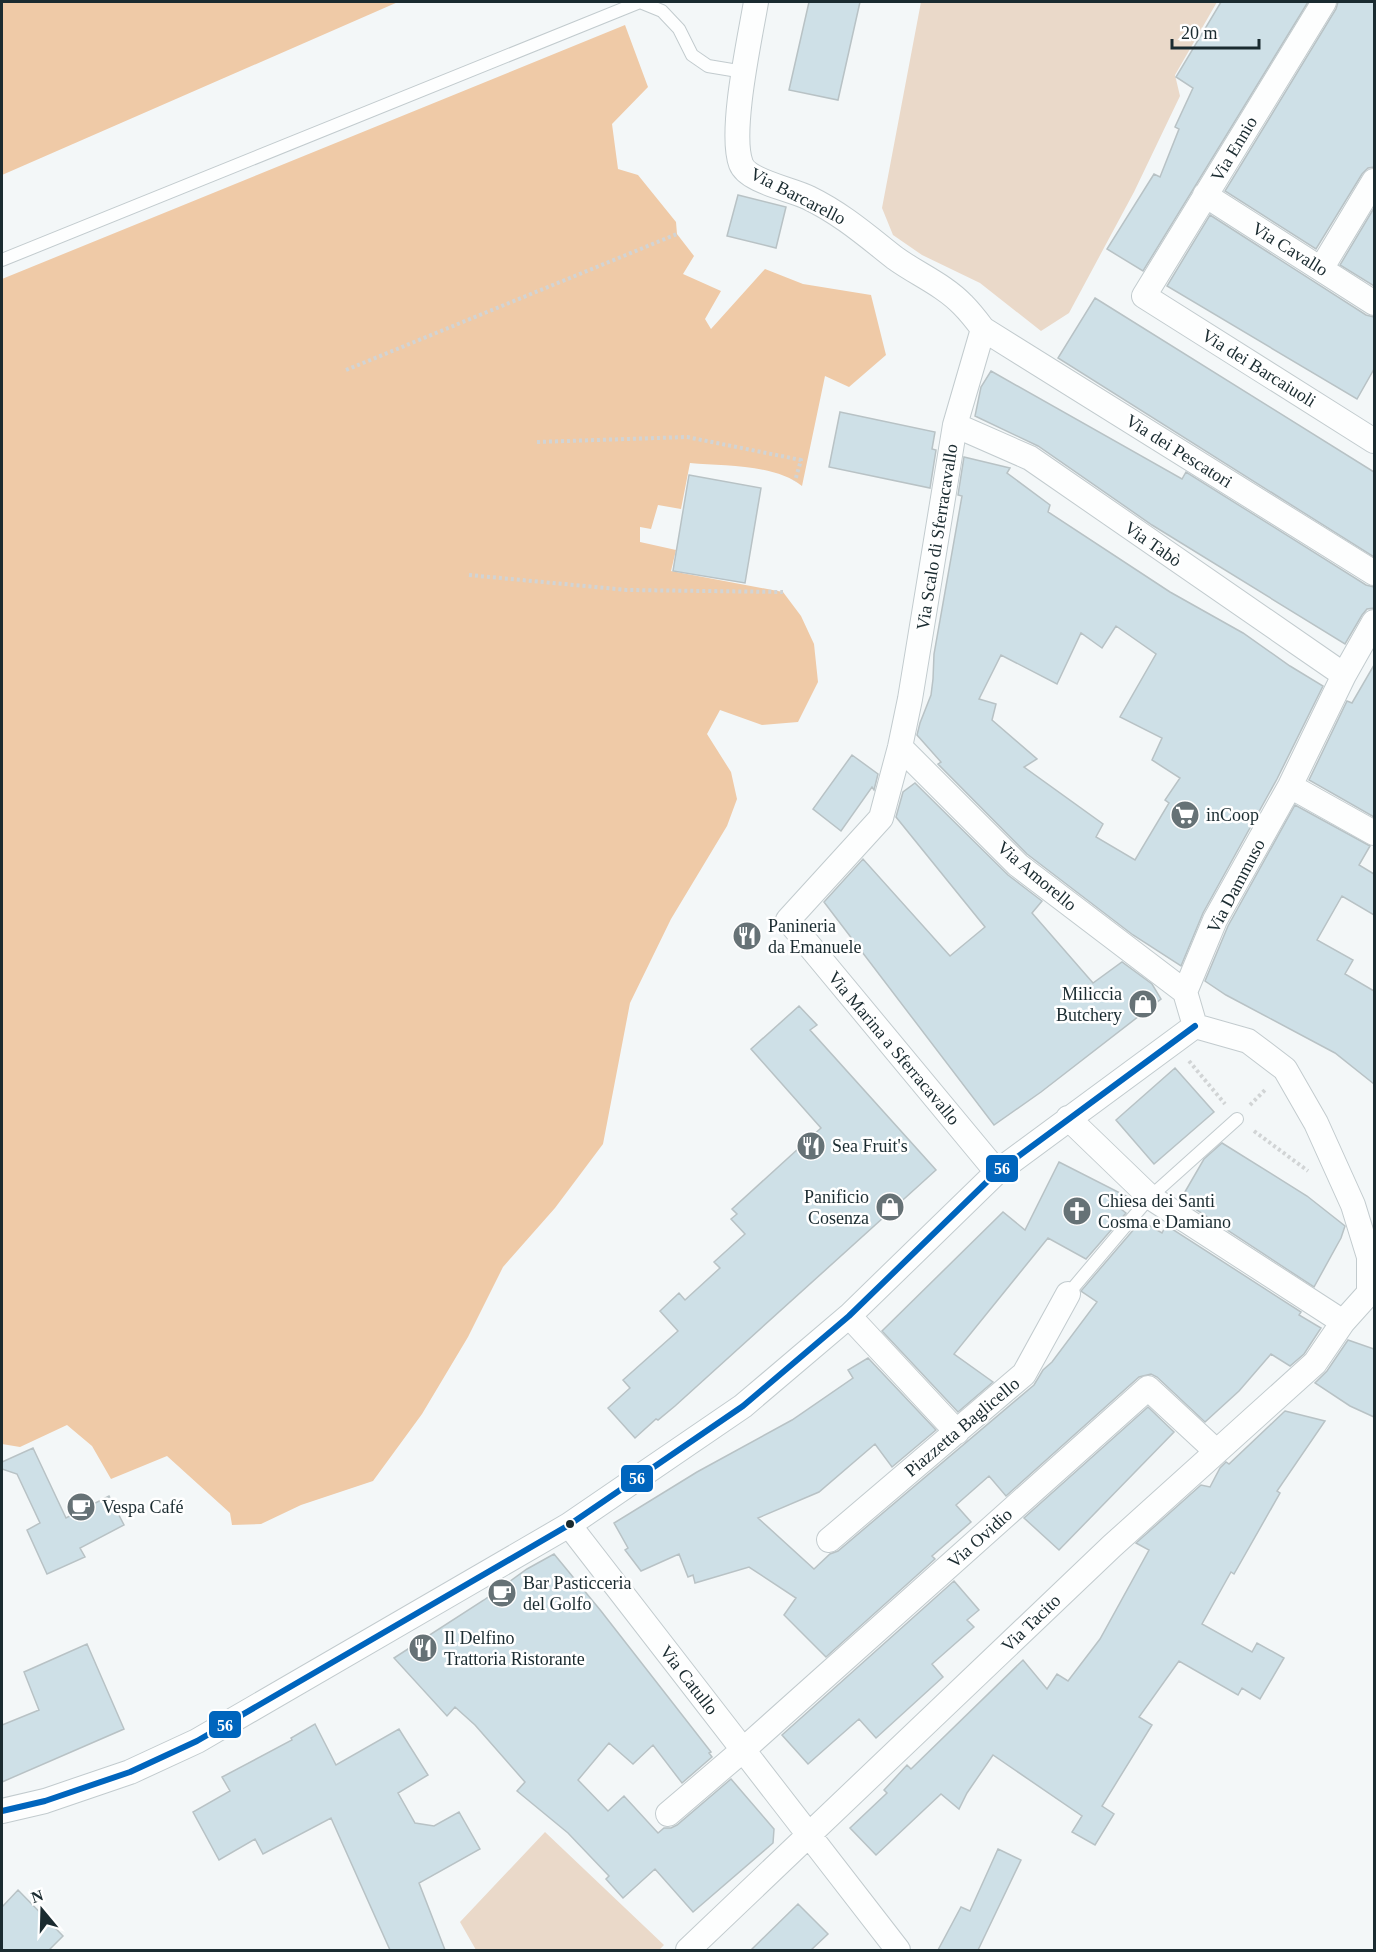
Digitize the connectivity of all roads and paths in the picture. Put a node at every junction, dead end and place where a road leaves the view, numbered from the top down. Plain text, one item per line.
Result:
1 (756, 2) edge
2 (1324, 2) edge
3 (744, 72) junction
4 (1374, 181) edge
5 (1205, 195) junction
6 (677, 234) dead end
7 (2, 260) edge
8 (1321, 269) junction
9 (1144, 296) joint
10 (1374, 303) edge
11 (984, 329) junction
12 (346, 370) dead end
13 (955, 425) junction
14 (1374, 441) edge
15 (537, 442) dead end
16 (795, 481) dead end
17 (1374, 573) edge
18 (469, 575) dead end
19 (783, 592) dead end
20 (1374, 622) edge
21 (1344, 675) junction
22 (900, 747) junction
23 (1290, 786) junction
24 (1374, 833) edge
25 (1185, 992) junction
26 (1195, 1026) junction
27 (1173, 1042) junction
28 (1285, 1069) junction
29 (1068, 1118) junction
30 (1237, 1119) junction
31 (996, 1172) junction
32 (1309, 1172) dead end
33 (1150, 1197) junction
34 (1068, 1294) joint
35 (1372, 1294) edge
36 (849, 1316) junction
37 (1344, 1322) junction
38 (957, 1432) junction
39 (1216, 1451) junction
40 (569, 1525) junction
41 (829, 1540) dead end
42 (742, 1750) junction
43 (2, 1811) edge
44 (668, 1814) dead end
45 (808, 1836) junction
46 (688, 1950) edge
47 (898, 1950) edge

1 - 3 street, Via Barcarello
2 - 5 street, Via Ennio
3 - 7 lane
3 - 11 street, Via Barcarello
4 - 8 street
5 - 8 street, Via Cavallo
5 - 9 street, Via Ennio
6 - 12 path
8 - 10 street, Via Cavallo
9 - 14 street, Via dei Barcaiuoli
11 - 13 street, Via Scalo di Sferracavallo
11 - 17 street, Via dei Pescatori
13 - 21 street, Via Tabò
13 - 22 street, Via Scalo di Sferracavallo
15 - 16 path
18 - 19 path
20 - 21 street, Via Dammuso
21 - 23 street, Via Dammuso
22 - 25 street, Via Amorello
22 - 31 street, Via Marina a Sferracavallo
23 - 24 street
23 - 25 street, Via Dammuso
25 - 26 street
26 - 27 street
26 - 28 street
27 - 29 street
27 - 30 path
28 - 30 path
28 - 35 street
29 - 31 street
29 - 33 street
30 - 32 path
30 - 33 lane
31 - 36 street
33 - 34 lane
33 - 37 street
34 - 38 street, Piazzetta Baglicello
35 - 37 street, Via Tacito
36 - 38 street
36 - 40 street
37 - 39 street, Via Tacito
38 - 41 street, Piazzetta Baglicello
39 - 42 street, Via Ovidio
39 - 45 street, Via Tacito
40 - 42 street, Via Catullo
40 - 43 street
42 - 44 street
42 - 45 street, Via Catullo
45 - 46 street, Via Tacito
45 - 47 street, Via Catullo

